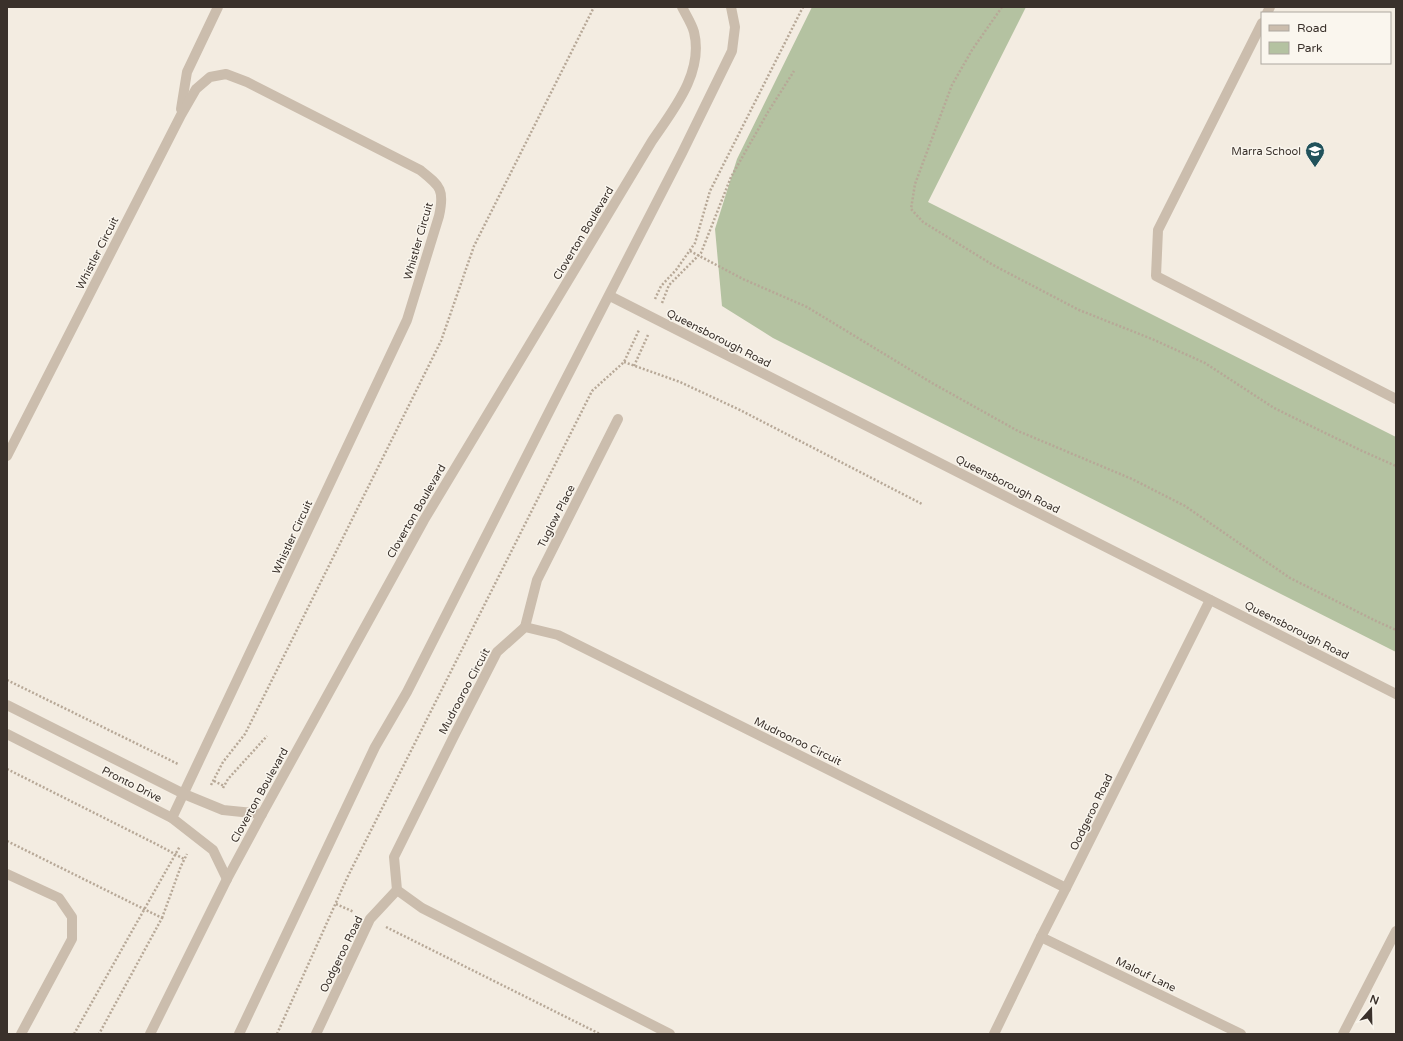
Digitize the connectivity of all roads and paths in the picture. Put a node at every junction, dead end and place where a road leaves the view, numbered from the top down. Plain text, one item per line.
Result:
1 (218, 7) edge
2 (594, 7) edge
3 (682, 7) edge
4 (731, 7) edge
5 (802, 7) edge
6 (1002, 7) edge
7 (1261, 24) edge
8 (794, 71) dead end
9 (181, 115) junction
10 (690, 250) junction
11 (699, 255) junction
12 (610, 296) junction
13 (651, 317) junction
14 (624, 362) junction
15 (634, 366) junction
16 (1396, 399) edge
17 (618, 419) dead end
18 (7, 456) edge
19 (1396, 466) edge
20 (922, 504) dead end
21 (1210, 600) junction
22 (525, 627) junction
23 (1396, 630) edge
24 (7, 680) edge
25 (1396, 694) edge
26 (7, 705) edge
27 (7, 734) edge
28 (7, 769) edge
29 (194, 772) junction
30 (213, 781) junction
31 (224, 786) dead end
32 (184, 794) junction
33 (203, 802) junction
34 (262, 814) junction
35 (172, 818) junction
36 (189, 831) junction
37 (7, 841) edge
38 (176, 854) junction
39 (184, 859) dead end
40 (7, 874) edge
41 (227, 879) junction
42 (1066, 888) junction
43 (397, 890) junction
44 (336, 904) junction
45 (144, 909) junction
46 (370, 919) junction
47 (1396, 930) edge
48 (1041, 936) junction
49 (21, 1034) edge
50 (74, 1034) edge
51 (99, 1034) edge
52 (150, 1034) edge
53 (238, 1034) edge
54 (278, 1034) edge
55 (316, 1034) edge
56 (600, 1034) edge
57 (670, 1034) edge
58 (994, 1034) edge
59 (1241, 1034) edge
60 (1343, 1034) edge

1 - 9 street
2 - 30 path
3 - 34 street, Cloverton Boulevard
4 - 12 street
5 - 10 path
6 - 19 path
7 - 16 street
8 - 11 path
9 - 18 street, Whistler Circuit
9 - 29 street, Whistler Circuit
10 - 11 path
10 - 13 path
11 - 13 path
11 - 23 path
12 - 13 street, Queensborough Road
12 - 53 street
13 - 14 path
13 - 15 path
13 - 21 street, Queensborough Road
14 - 15 path
14 - 44 path
15 - 20 path
17 - 22 street, Tuglow Place
21 - 25 street, Queensborough Road
21 - 42 street, Oodgeroo Road
22 - 42 street, Mudrooroo Circuit
22 - 43 street, Mudrooroo Circuit
24 - 29 path
26 - 32 street
27 - 35 street, Pronto Drive
28 - 38 path
29 - 30 path
29 - 32 street, Whistler Circuit
30 - 31 path
30 - 33 path
32 - 33 street
32 - 35 street, Whistler Circuit
33 - 34 street
34 - 41 street, Cloverton Boulevard
35 - 36 street, Pronto Drive
36 - 38 path
36 - 41 street, Pronto Drive
37 - 45 path
38 - 39 path
38 - 45 path
40 - 49 street
41 - 52 street, Cloverton Boulevard
42 - 48 street, Oodgeroo Road
43 - 46 street, Oodgeroo Road
43 - 57 street
44 - 46 path
44 - 54 path
45 - 50 path
45 - 51 path
46 - 55 street, Oodgeroo Road
46 - 56 path
47 - 60 street
48 - 58 street, Oodgeroo Road
48 - 59 street, Malouf Lane

